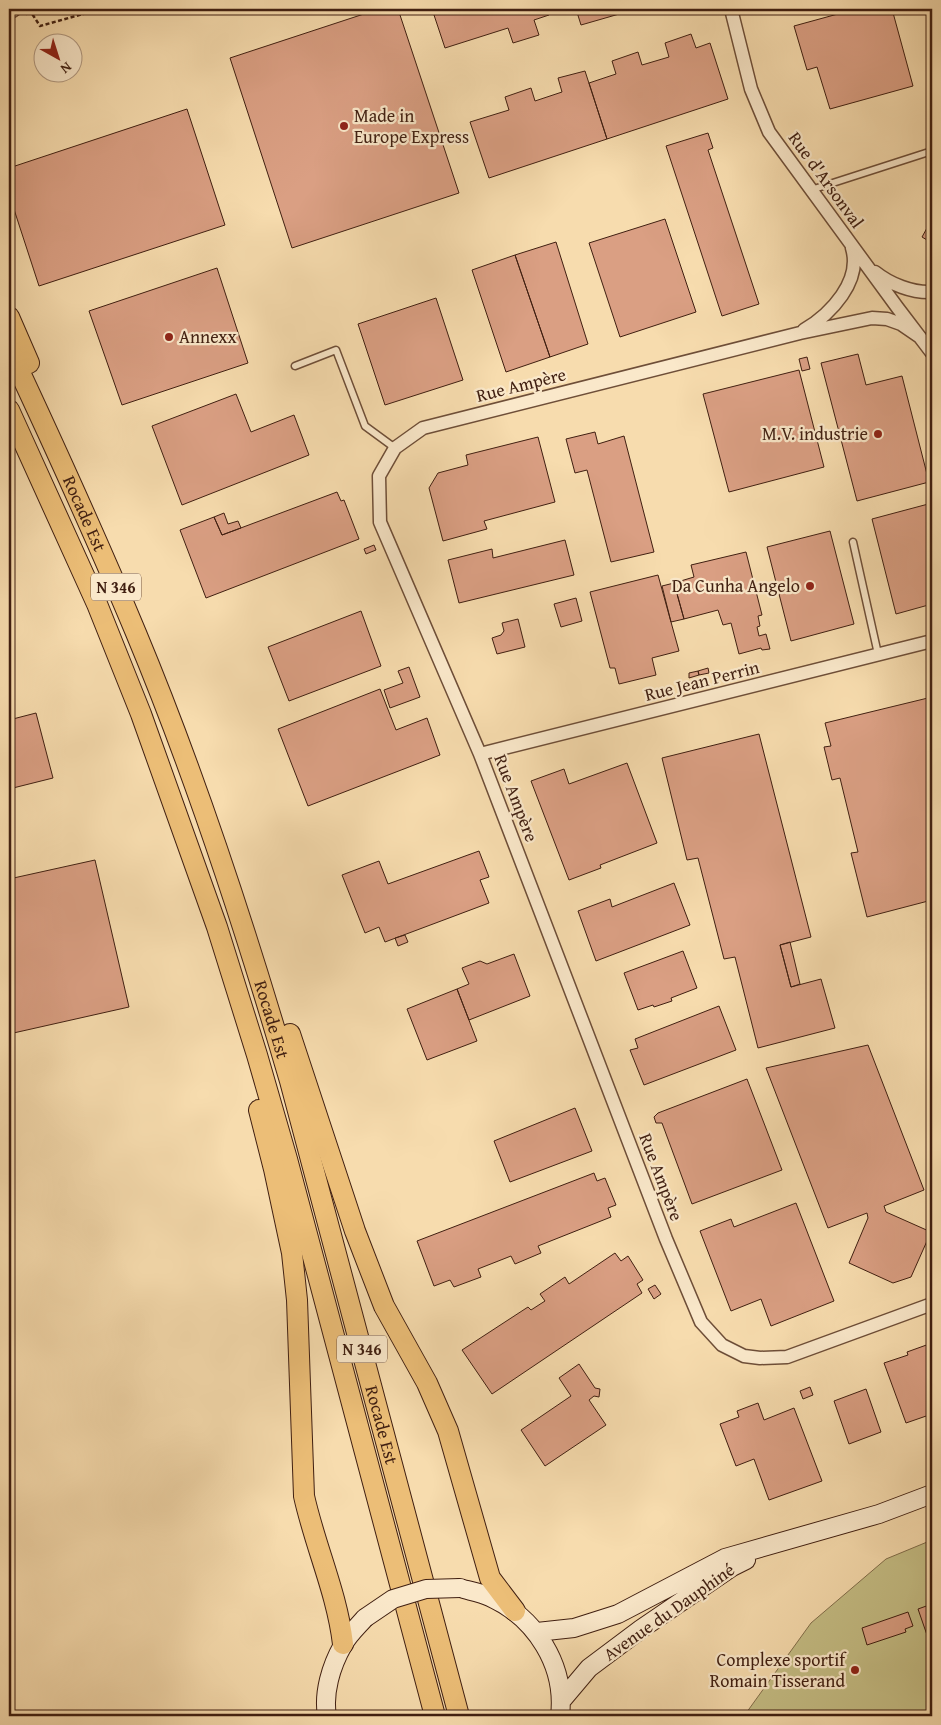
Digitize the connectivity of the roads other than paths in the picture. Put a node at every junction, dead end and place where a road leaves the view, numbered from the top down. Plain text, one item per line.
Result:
1 (13, 9) edge
2 (731, 9) edge
3 (9, 11) edge
4 (932, 151) edge
5 (811, 190) junction
6 (850, 244) junction
7 (866, 264) junction
8 (932, 292) edge
9 (9, 317) edge
10 (800, 333) junction
11 (920, 337) junction
12 (9, 349) edge
13 (932, 353) edge
14 (295, 366) dead end
15 (34, 403) junction
16 (9, 410) edge
17 (9, 433) edge
18 (395, 448) junction
19 (29, 453) junction
20 (853, 542) dead end
21 (932, 641) edge
22 (878, 654) junction
23 (480, 754) junction
24 (262, 983) junction
25 (257, 1054) junction
26 (932, 1304) edge
27 (932, 1494) edge
28 (789, 1539) junction
29 (515, 1611) junction
30 (537, 1632) junction
31 (343, 1644) junction
32 (561, 1708) edge
33 (324, 1713) edge
34 (435, 1716) edge
35 (459, 1716) edge

1 - 3 street
2 - 5 street, Rue d'Arsonval
4 - 5 lane
5 - 6 street, Rue d'Arsonval
6 - 7 street, Rue d'Arsonval
6 - 10 street, Rue Ampère
7 - 8 street
7 - 11 street, Rue d'Arsonval
9 - 15 highway
10 - 11 street, Rue Ampère
10 - 18 street, Rue Ampère
11 - 13 street, Rue d'Arsonval
12 - 15 highway, Rocade Est / N 346
14 - 18 lane
15 - 24 highway, Rocade Est / N 346
16 - 19 highway, Rocade Est / N 346
17 - 19 highway
18 - 23 street, Rue Ampère
19 - 25 highway, Rocade Est / N 346
20 - 22 lane
21 - 22 street, Rue Jean Perrin
22 - 23 street, Rue Jean Perrin
23 - 26 street, Rue Ampère
24 - 29 highway
24 - 35 highway, Rocade Est / N 346
25 - 31 highway
25 - 34 highway, Rocade Est / N 346
27 - 28 main road, Avenue du Dauphiné
28 - 30 main road, Avenue du Dauphiné
28 - 32 main road, Avenue du Dauphiné
29 - 30 main road
29 - 31 main road, bridge
30 - 32 main road
31 - 33 main road

